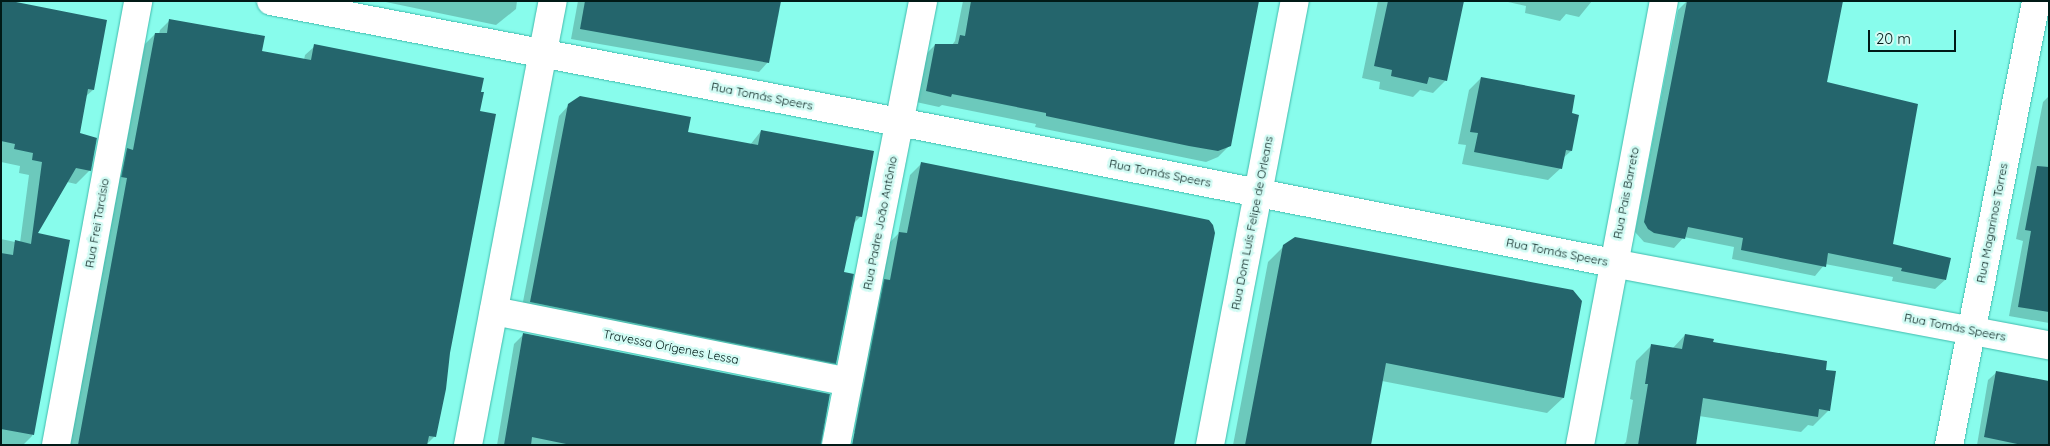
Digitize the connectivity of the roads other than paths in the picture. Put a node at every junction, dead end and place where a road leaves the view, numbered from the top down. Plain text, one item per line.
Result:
1 (138, 1) edge
2 (271, 1) edge
3 (553, 1) edge
4 (924, 1) edge
5 (1295, 1) edge
6 (1664, 1) edge
7 (2036, 1) edge
8 (543, 55) junction
9 (900, 122) junction
10 (1258, 193) junction
11 (1613, 263) junction
12 (494, 311) junction
13 (1971, 330) junction
14 (2049, 345) edge
15 (848, 382) junction
16 (56, 445) edge
17 (468, 445) edge
18 (836, 445) edge
19 (1210, 445) edge
20 (1580, 445) edge
21 (1948, 445) edge

1 - 16 street, Rua Frei Tarcísio
2 - 8 street, Rua Tomás Speers
3 - 8 street
4 - 9 street, Rua Padre João Antônio
5 - 10 street, Rua Dom Luís Felipe de Orleans
6 - 11 street, Rua Pais Barreto
7 - 13 street, Rua Magarinos Torres
8 - 9 street, Rua Tomás Speers
8 - 12 street
9 - 10 street, Rua Tomás Speers
9 - 15 street, Rua Padre João Antônio
10 - 11 street, Rua Tomás Speers
10 - 19 street, Rua Dom Luís Felipe de Orleans
11 - 13 street, Rua Tomás Speers
11 - 20 street, Rua Pais Barreto
12 - 15 street, Travessa Orígenes Lessa
12 - 17 street
13 - 14 street, Rua Tomás Speers
13 - 21 street, Rua Magarinos Torres
15 - 18 street, Rua Padre João Antônio

